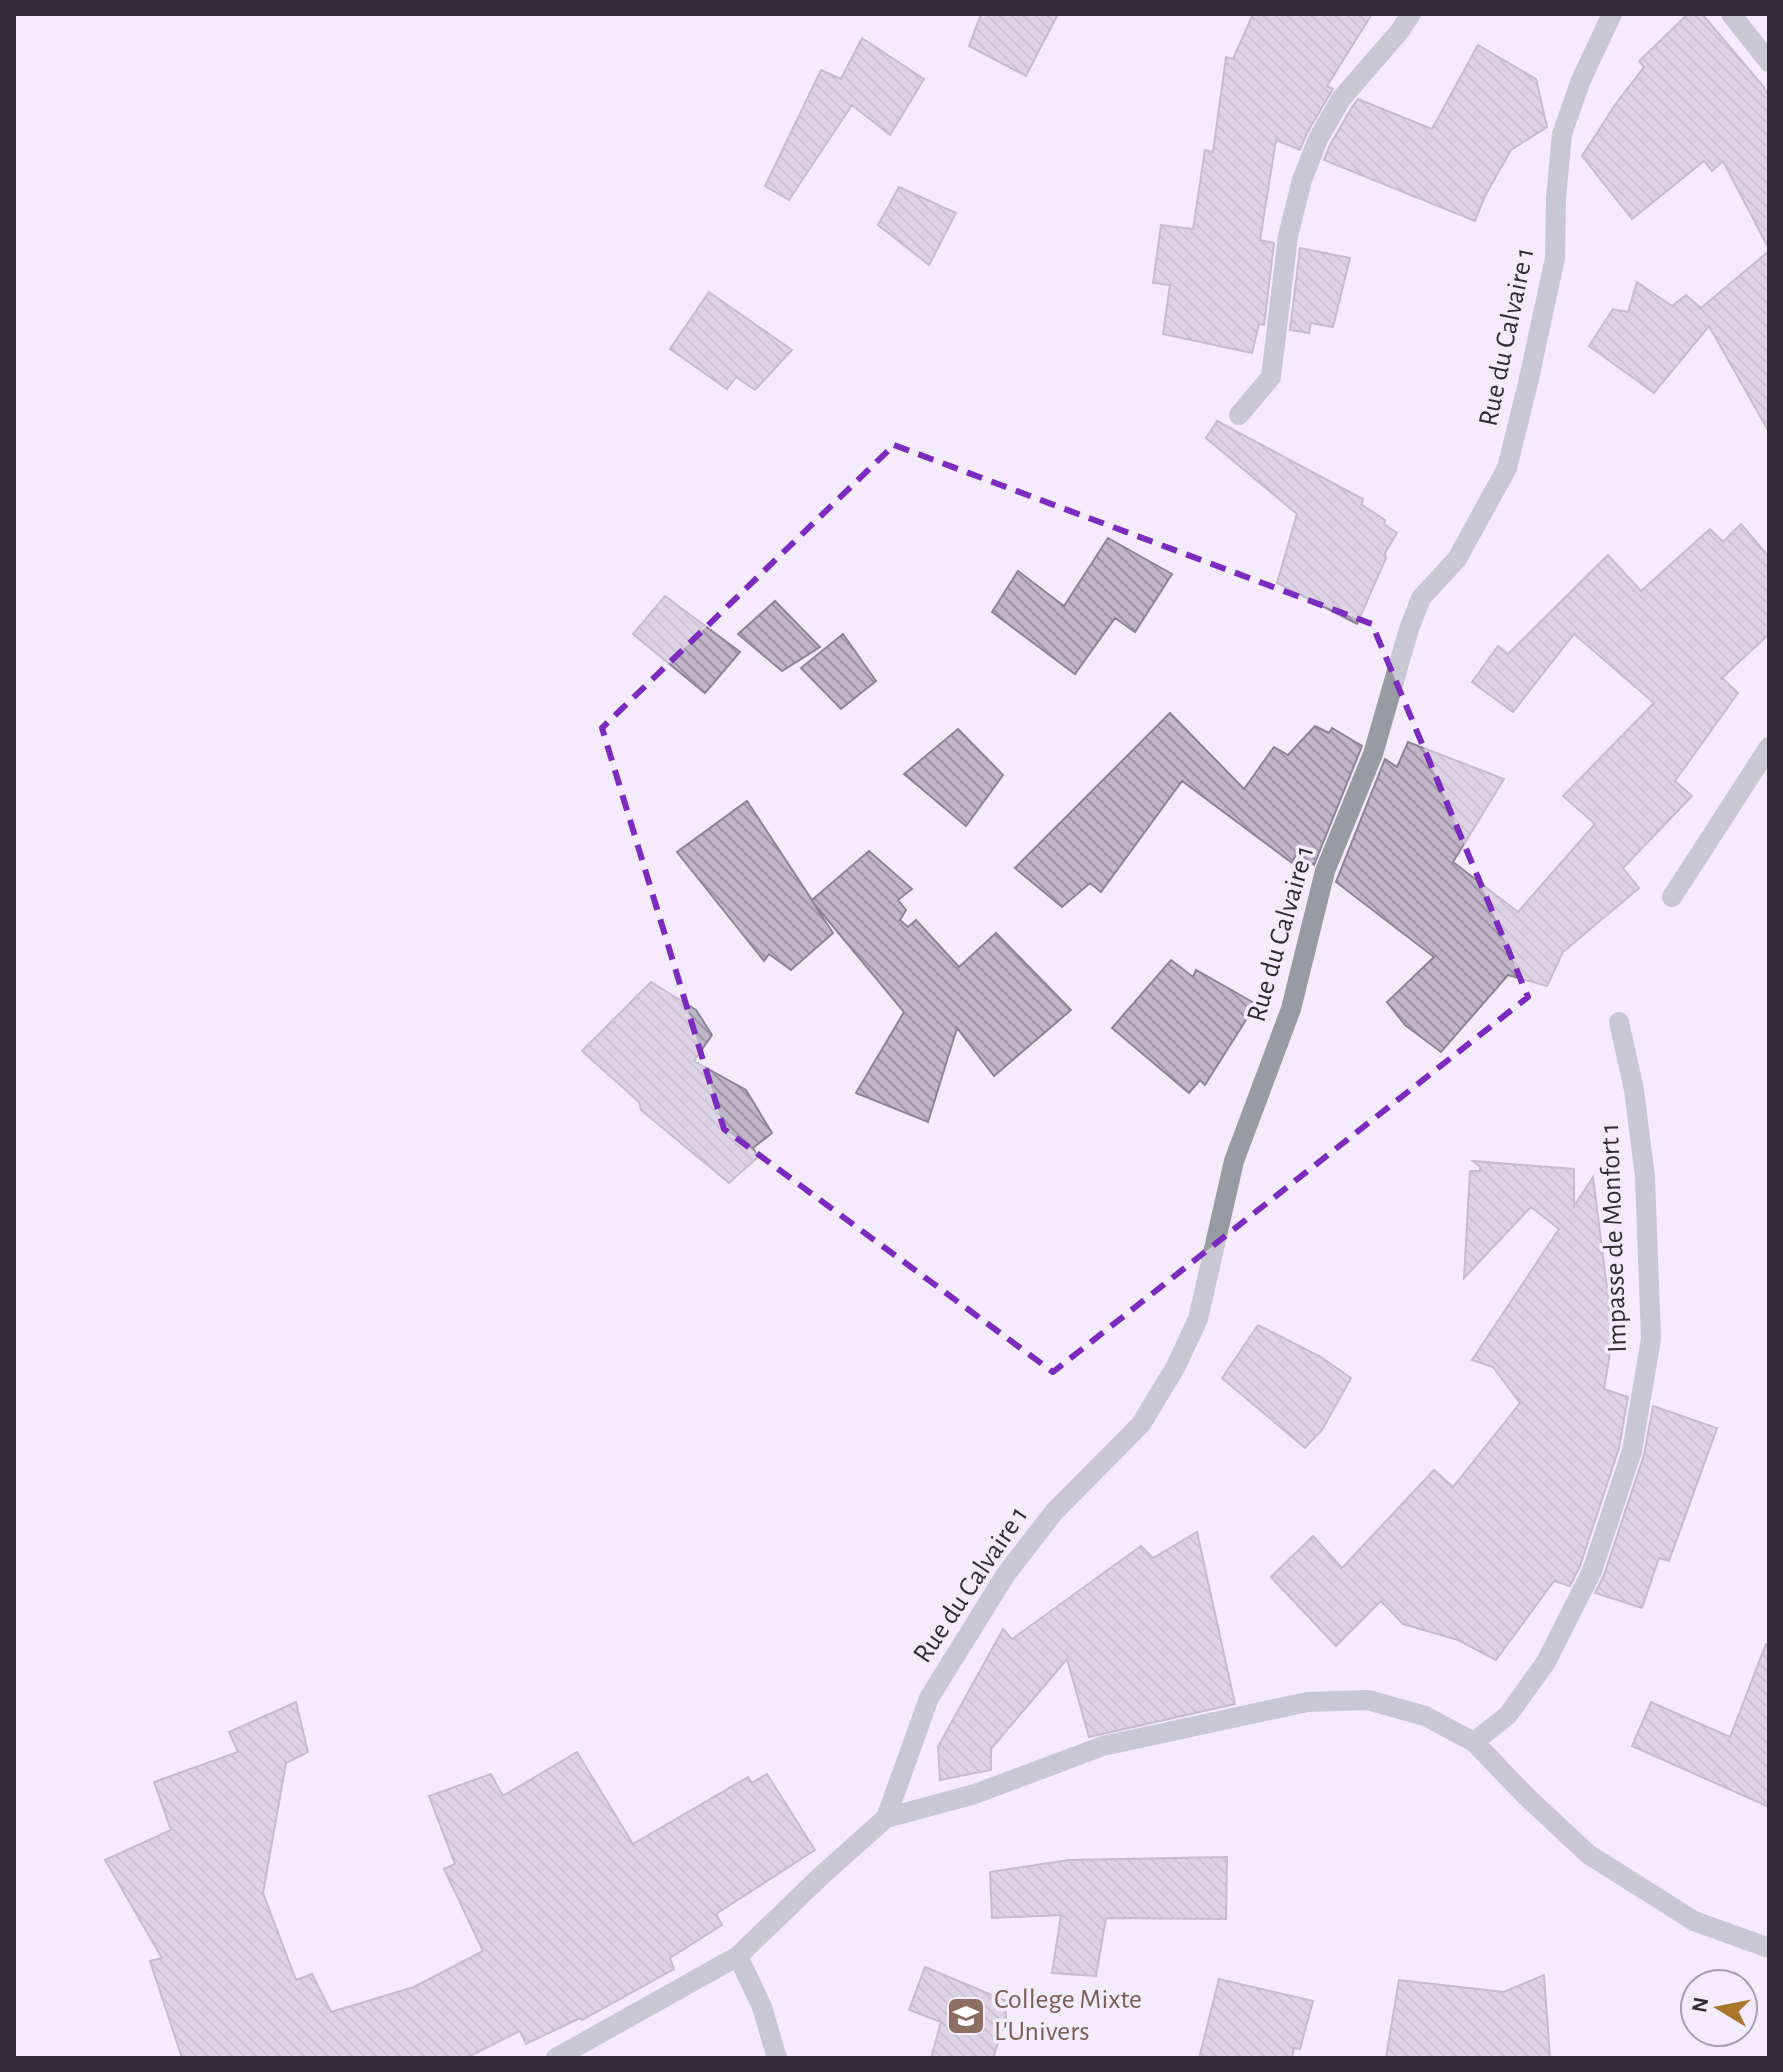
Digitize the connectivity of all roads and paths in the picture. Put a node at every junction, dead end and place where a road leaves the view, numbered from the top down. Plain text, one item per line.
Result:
1 (1411, 14) edge
2 (1612, 14) edge
3 (1731, 14) edge
4 (1769, 62) edge
5 (1239, 415) dead end
6 (1769, 747) edge
7 (1672, 897) dead end
8 (1619, 1022) dead end
9 (1474, 1742) junction
10 (886, 1818) junction
11 (1769, 1948) edge
12 (738, 1956) junction
13 (556, 2058) edge
14 (777, 2058) edge

1 - 5 street
2 - 10 street, Rue du Calvaire 1
3 - 4 street
6 - 7 street
8 - 9 street, Impasse de Monfort 1
9 - 10 street, Rue du Calvaire 1
9 - 11 street, Rue du Calvaire 1
10 - 12 street, Rue du Calvaire 1
12 - 13 street, Rue du Calvaire 1
12 - 14 street

